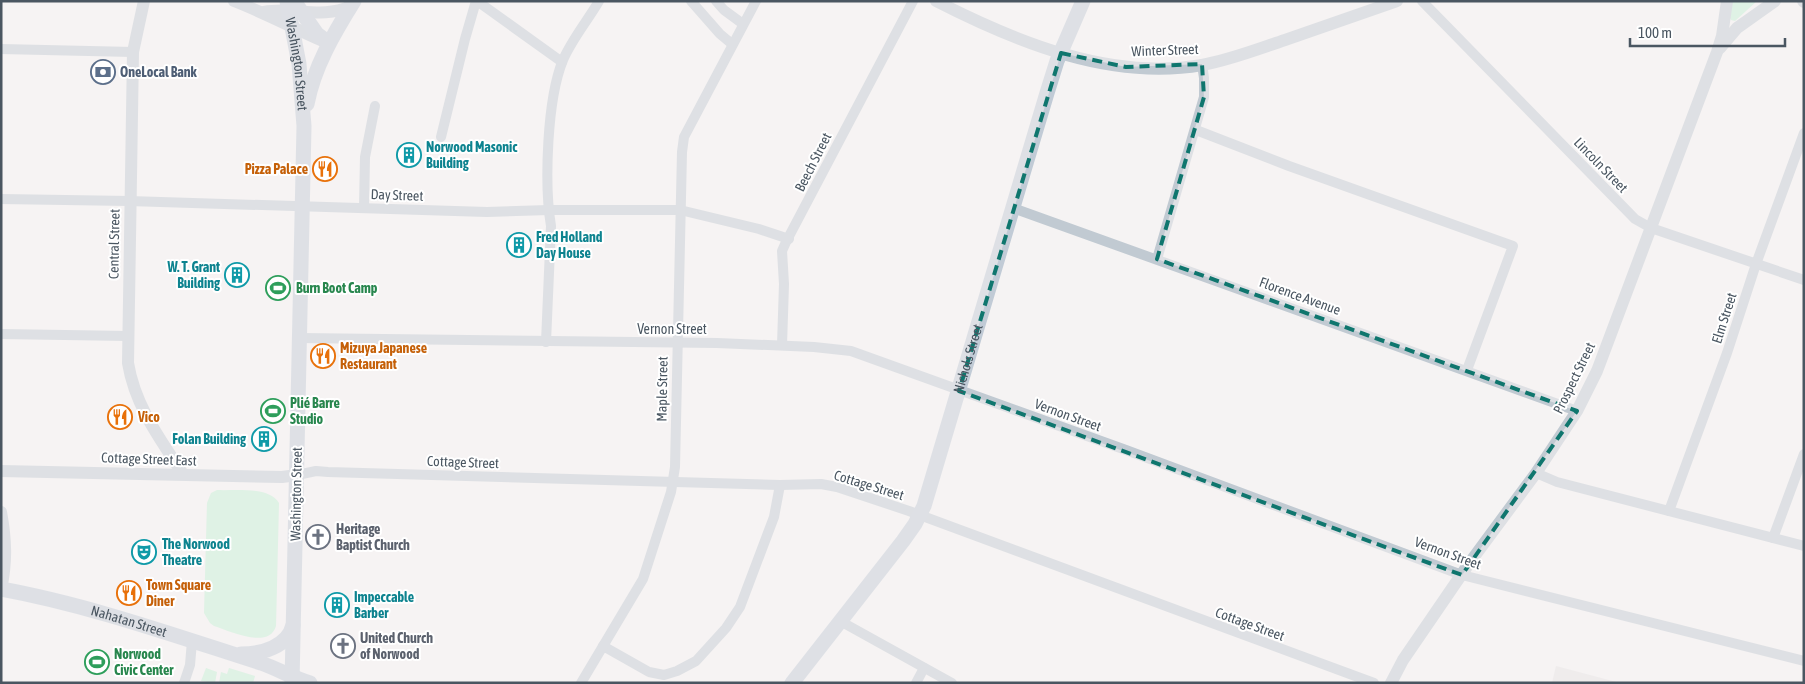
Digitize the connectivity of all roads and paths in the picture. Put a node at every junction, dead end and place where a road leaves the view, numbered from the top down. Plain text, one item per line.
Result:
1 (144, 1) edge
2 (234, 1) edge
3 (476, 1) edge
4 (599, 1) edge
5 (691, 1) edge
6 (716, 1) edge
7 (756, 1) edge
8 (913, 1) edge
9 (936, 1) edge
10 (1083, 1) edge
11 (1397, 1) edge
12 (1422, 1) edge
13 (1727, 1) edge
14 (1774, 1) edge
15 (352, 3) edge
16 (293, 6) edge
17 (264, 12) junction
18 (743, 24) junction
19 (293, 28) junction
20 (329, 43) junction
21 (732, 44) junction
22 (1, 50) edge
23 (133, 52) junction
24 (1717, 52) junction
25 (1061, 53) junction
26 (562, 62) junction
27 (1202, 64) junction
28 (375, 106) dead end
29 (304, 126) junction
30 (1196, 130) junction
31 (1804, 133) edge
32 (441, 137) dead end
33 (1, 199) edge
34 (129, 201) junction
35 (303, 207) junction
36 (364, 208) junction
37 (1013, 208) junction
38 (549, 210) junction
39 (680, 210) junction
40 (1651, 228) junction
41 (788, 239) junction
42 (1157, 259) junction
43 (1756, 264) junction
44 (1804, 280) edge
45 (1, 334) edge
46 (128, 336) junction
47 (299, 338) junction
48 (546, 342) junction
49 (676, 343) junction
50 (782, 345) junction
51 (1467, 370) junction
52 (959, 391) junction
53 (1577, 411) junction
54 (1804, 454) edge
55 (1, 471) edge
56 (1536, 473) junction
57 (183, 474) junction
58 (297, 475) junction
59 (674, 481) junction
60 (780, 485) junction
61 (1669, 511) junction
62 (1, 512) edge
63 (920, 516) junction
64 (1773, 538) junction
65 (1804, 546) edge
66 (1462, 575) junction
67 (1, 589) edge
68 (840, 621) junction
69 (293, 624) junction
70 (192, 641) junction
71 (603, 646) junction
72 (230, 654) junction
73 (1804, 662) edge
74 (924, 668) junction
75 (292, 679) edge
76 (184, 683) edge
77 (310, 683) edge
78 (581, 683) edge
79 (792, 683) edge
80 (916, 683) edge
81 (952, 683) edge
82 (1374, 683) edge
83 (1392, 683) edge

1 - 23 street, Central Street
2 - 17 street
3 - 26 street
3 - 32 street
4 - 26 street
5 - 21 street
6 - 18 street
7 - 18 street, Maple Street
8 - 41 street, Beech Street
9 - 25 street, Winter Street
10 - 25 main road, Nichols Street
11 - 27 street, Winter Street
12 - 40 street, Lincoln Street
13 - 24 street, Prospect Street
14 - 24 street, Prospect Street
15 - 16 street
15 - 20 main road
16 - 17 street
16 - 19 main road, Washington Street
16 - 20 main road, Washington Street
17 - 19 street
18 - 21 street, Maple Street
19 - 20 street
19 - 29 main road, Washington Street
20 - 29 main road, Washington Street
21 - 39 street, Maple Street
22 - 23 street
23 - 34 street, Central Street
24 - 40 street, Prospect Street
25 - 27 street, Winter Street
25 - 37 main road, Nichols Street
26 - 38 street
27 - 30 street
28 - 36 street
29 - 35 main road, Washington Street
30 - 42 street
30 - 51 street
31 - 43 street, Elm Street
33 - 34 street, Day Street
34 - 35 street, Day Street
34 - 46 street, Central Street
35 - 36 street, Day Street
35 - 47 main road, Washington Street
36 - 38 street, Day Street
37 - 42 street, Florence Avenue
37 - 52 main road, Nichols Street
38 - 39 street, Day Street
38 - 48 street
39 - 41 street, Day Street
39 - 49 street, Maple Street
40 - 43 street, Lincoln Street
40 - 53 street, Prospect Street
41 - 50 street, Beech Street
42 - 51 street, Florence Avenue
43 - 44 street, Lincoln Street
43 - 61 street, Elm Street
45 - 46 street
46 - 57 street, Central Street
47 - 48 street, Vernon Street
47 - 58 main road, Washington Street
48 - 49 street, Vernon Street
49 - 50 street, Vernon Street
49 - 59 street, Maple Street
50 - 52 street, Vernon Street
51 - 53 street, Florence Avenue
52 - 63 main road, Nichols Street
52 - 66 street, Vernon Street
53 - 56 street, Prospect Street
54 - 64 street
55 - 57 street, Cottage Street East
56 - 61 street
56 - 66 street, Prospect Street
57 - 58 street, Cottage Street East
58 - 59 street, Cottage Street
58 - 69 main road, Washington Street
59 - 60 street, Cottage Street
59 - 71 street, Maple Street
60 - 63 street, Cottage Street
60 - 71 street
61 - 64 street
62 - 67 street
63 - 68 main road, Nichols Street
63 - 82 street, Cottage Street
64 - 65 street
66 - 73 street, Vernon Street
66 - 83 street, Prospect Street
67 - 70 main road, Nahatan Street
68 - 74 street
68 - 79 main road, Nichols Street
69 - 72 main road
69 - 75 main road, Washington Street
70 - 72 main road, Nahatan Street
70 - 76 street
71 - 78 street, Maple Street
72 - 75 main road, Nahatan Street
74 - 80 street
74 - 81 street
75 - 77 main road, Nahatan Street

